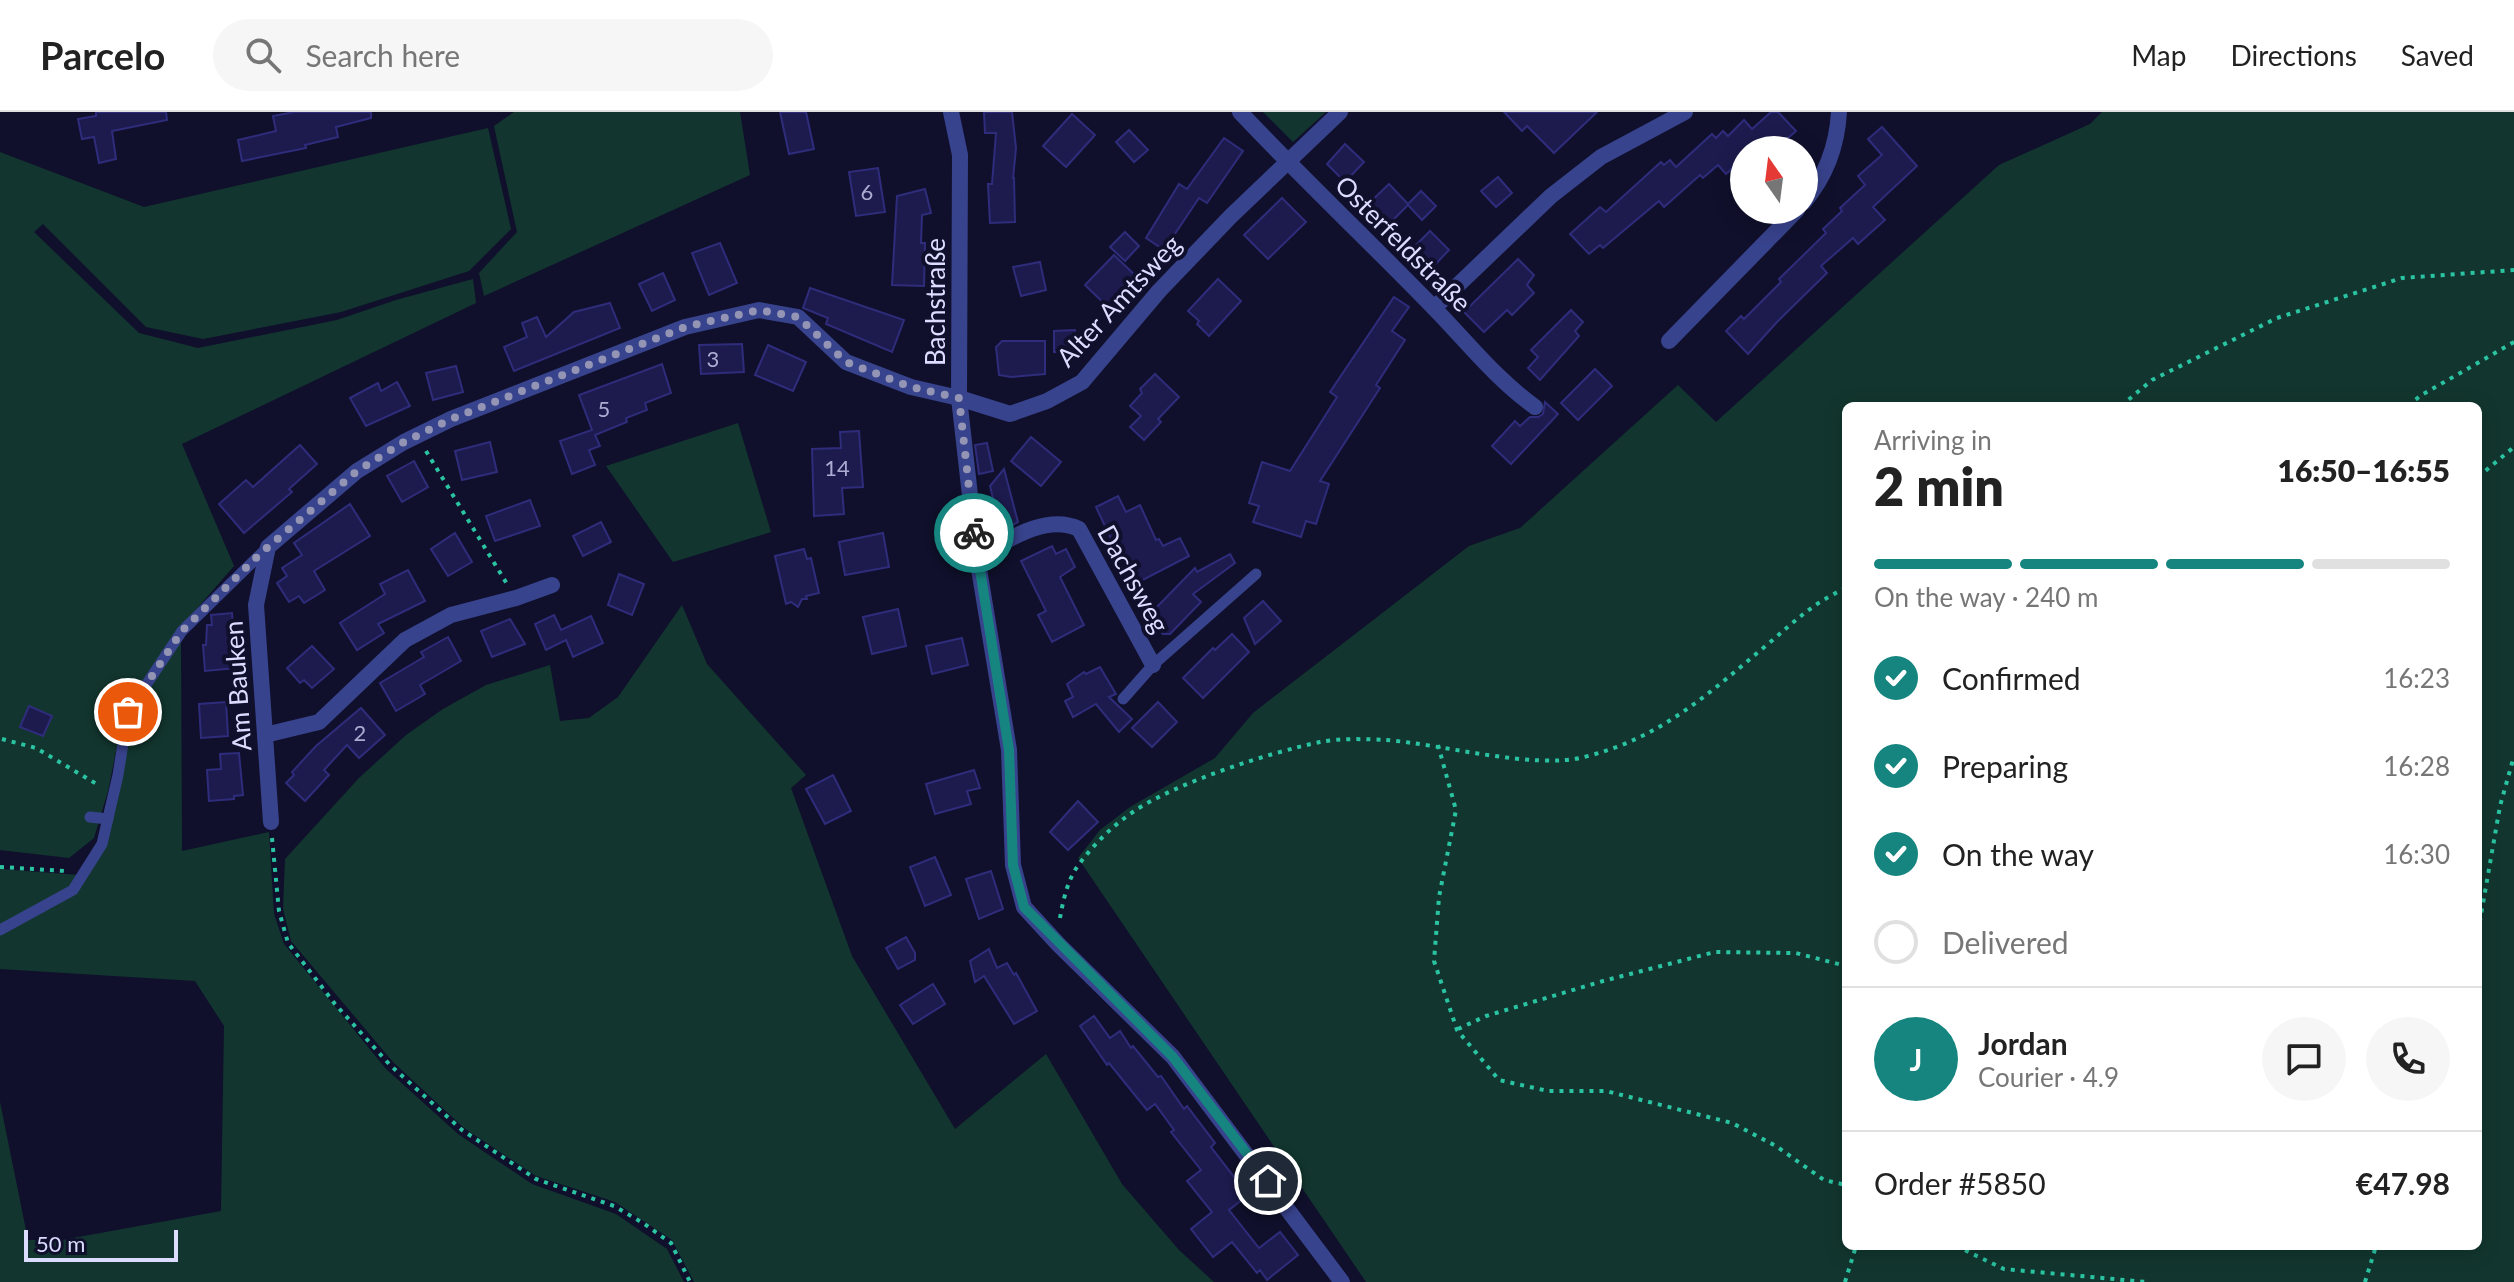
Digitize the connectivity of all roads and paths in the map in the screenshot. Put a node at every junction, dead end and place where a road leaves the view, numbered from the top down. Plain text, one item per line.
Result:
1 (951, 112) edge
2 (1240, 112) edge
3 (1340, 112) edge
4 (1685, 112) edge
5 (1839, 112) edge
6 (1661, 116) edge
7 (1288, 163) junction
8 (1818, 180) edge
9 (1783, 224) edge
10 (2514, 270) edge
11 (1434, 308) junction
12 (1669, 341) dead end
13 (2514, 342) edge
14 (959, 398) junction
15 (2126, 402) edge
16 (2413, 402) edge
17 (1535, 407) dead end
18 (417, 436) junction
19 (2514, 447) edge
20 (2482, 474) edge
21 (268, 547) junction
22 (977, 557) junction
23 (1256, 574) dead end
24 (552, 585) dead end
25 (1842, 590) edge
26 (516, 598) junction
27 (1153, 665) junction
28 (1123, 699) dead end
29 (265, 735) junction
30 (2, 739) edge
31 (1438, 745) junction
32 (2514, 756) edge
33 (103, 788) dead end
34 (90, 817) dead end
35 (108, 819) junction
36 (271, 822) joint
37 (0, 867) edge
38 (84, 871) junction
39 (2482, 909) edge
40 (0, 930) edge
41 (1053, 939) junction
42 (1842, 965) edge
43 (1457, 1030) junction
44 (1842, 1184) edge
45 (1855, 1250) edge
46 (1964, 1250) edge
47 (2375, 1250) edge
48 (690, 1282) edge
49 (1342, 1282) edge
50 (1845, 1282) edge
51 (2146, 1282) edge
52 (2365, 1282) edge

1 - 14 street, Bachstraße
2 - 7 street, Osterfeldstraße
3 - 7 street, Alter Amtsweg
4 - 6 street
5 - 8 street
6 - 11 street
7 - 11 street, Osterfeldstraße
7 - 14 street, Alter Amtsweg
9 - 12 street
10 - 15 path
11 - 17 street, Osterfeldstraße
13 - 16 path
14 - 18 street, Am Bauken
14 - 22 street, Bachstraße
18 - 21 street, Am Bauken
18 - 26 path
19 - 20 path
21 - 29 street, Am Bauken
21 - 35 lane, Am Bauken
22 - 27 street, Dachsweg
22 - 41 street, Bachstraße
23 - 27 lane, Dachsweg
24 - 26 street
25 - 31 path
26 - 29 street
27 - 28 lane, Dachsweg
29 - 36 street, Am Bauken
30 - 33 path
31 - 41 path
31 - 43 path
32 - 39 path
34 - 35 lane
35 - 38 lane, Am Bauken
36 - 48 path
37 - 38 path
38 - 40 lane, Am Bauken
41 - 49 street, Bachstraße
42 - 43 path
43 - 44 path
45 - 50 path
46 - 51 path
47 - 52 path

